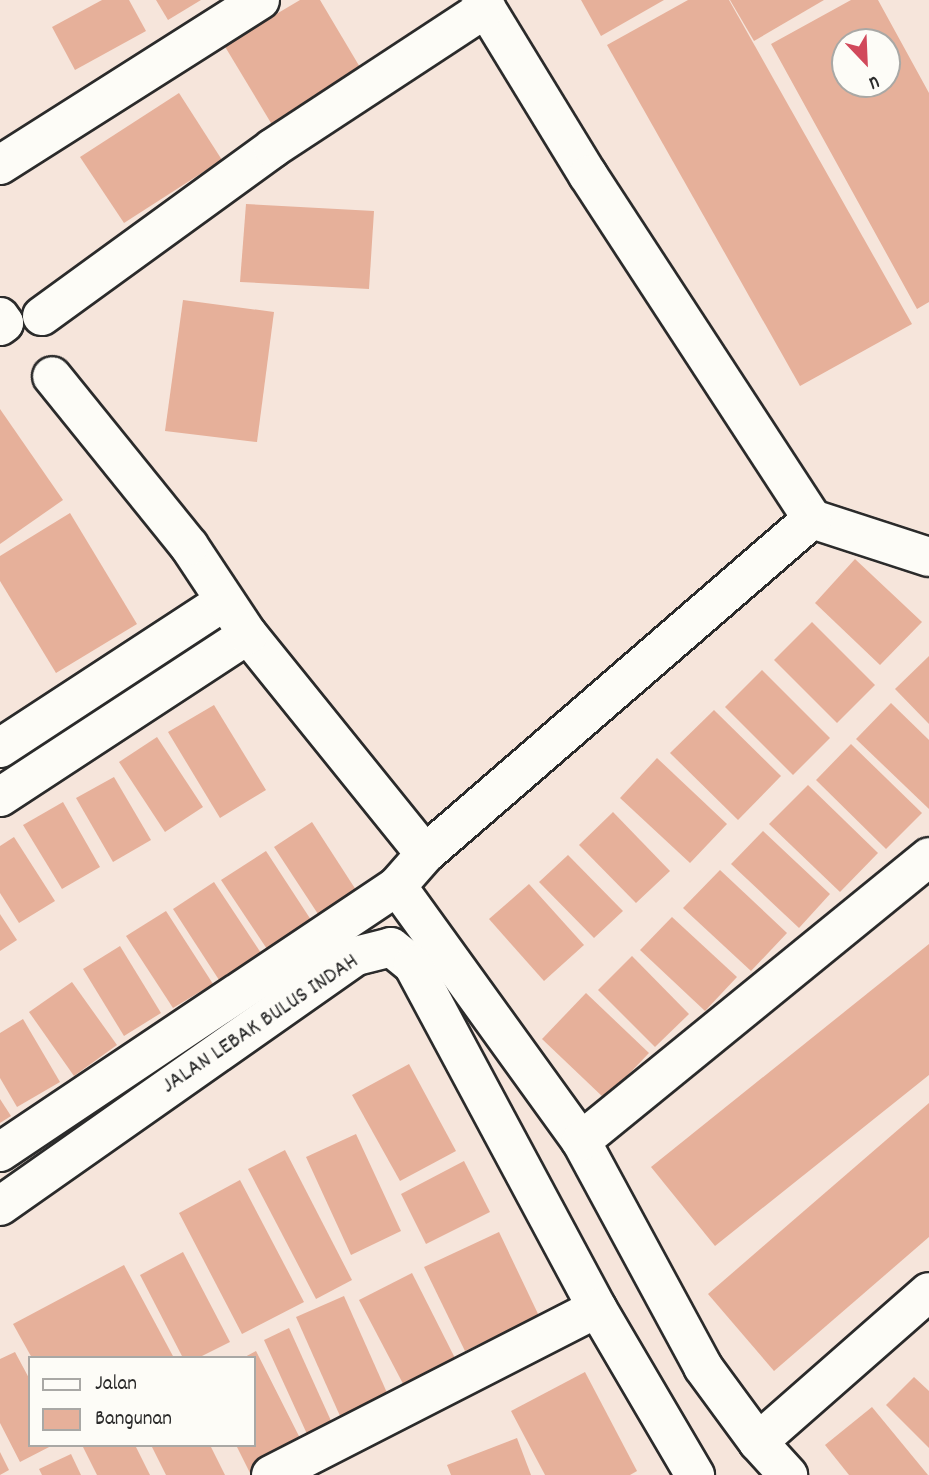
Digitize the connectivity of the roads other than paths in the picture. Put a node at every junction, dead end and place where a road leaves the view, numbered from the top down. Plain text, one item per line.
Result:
1 (260, 0) edge
2 (483, 4) edge
3 (0, 164) edge
4 (42, 316) dead end
5 (0, 317) edge
6 (0, 326) edge
7 (52, 376) dead end
8 (812, 520) junction
9 (929, 557) edge
10 (223, 602) junction
11 (248, 635) junction
12 (0, 748) edge
13 (0, 797) edge
14 (425, 854) junction
15 (929, 858) edge
16 (397, 886) junction
17 (581, 1141) junction
18 (0, 1152) edge
19 (0, 1206) edge
20 (929, 1292) edge
21 (597, 1308) junction
22 (758, 1442) junction
23 (271, 1475) edge
24 (695, 1475) edge
25 (788, 1475) edge

1 - 3 street
2 - 4 street
2 - 8 street
5 - 6 street
7 - 10 street
8 - 9 street
8 - 14 street
10 - 11 street
10 - 12 street
11 - 13 street
11 - 14 street
14 - 16 street
15 - 17 street
16 - 17 street
16 - 18 street
17 - 22 street
19 - 21 street, JALAN LEBAK BULUS INDAH
20 - 22 street
21 - 23 street
21 - 24 street, JALAN LEBAK BULUS INDAH
22 - 25 street

